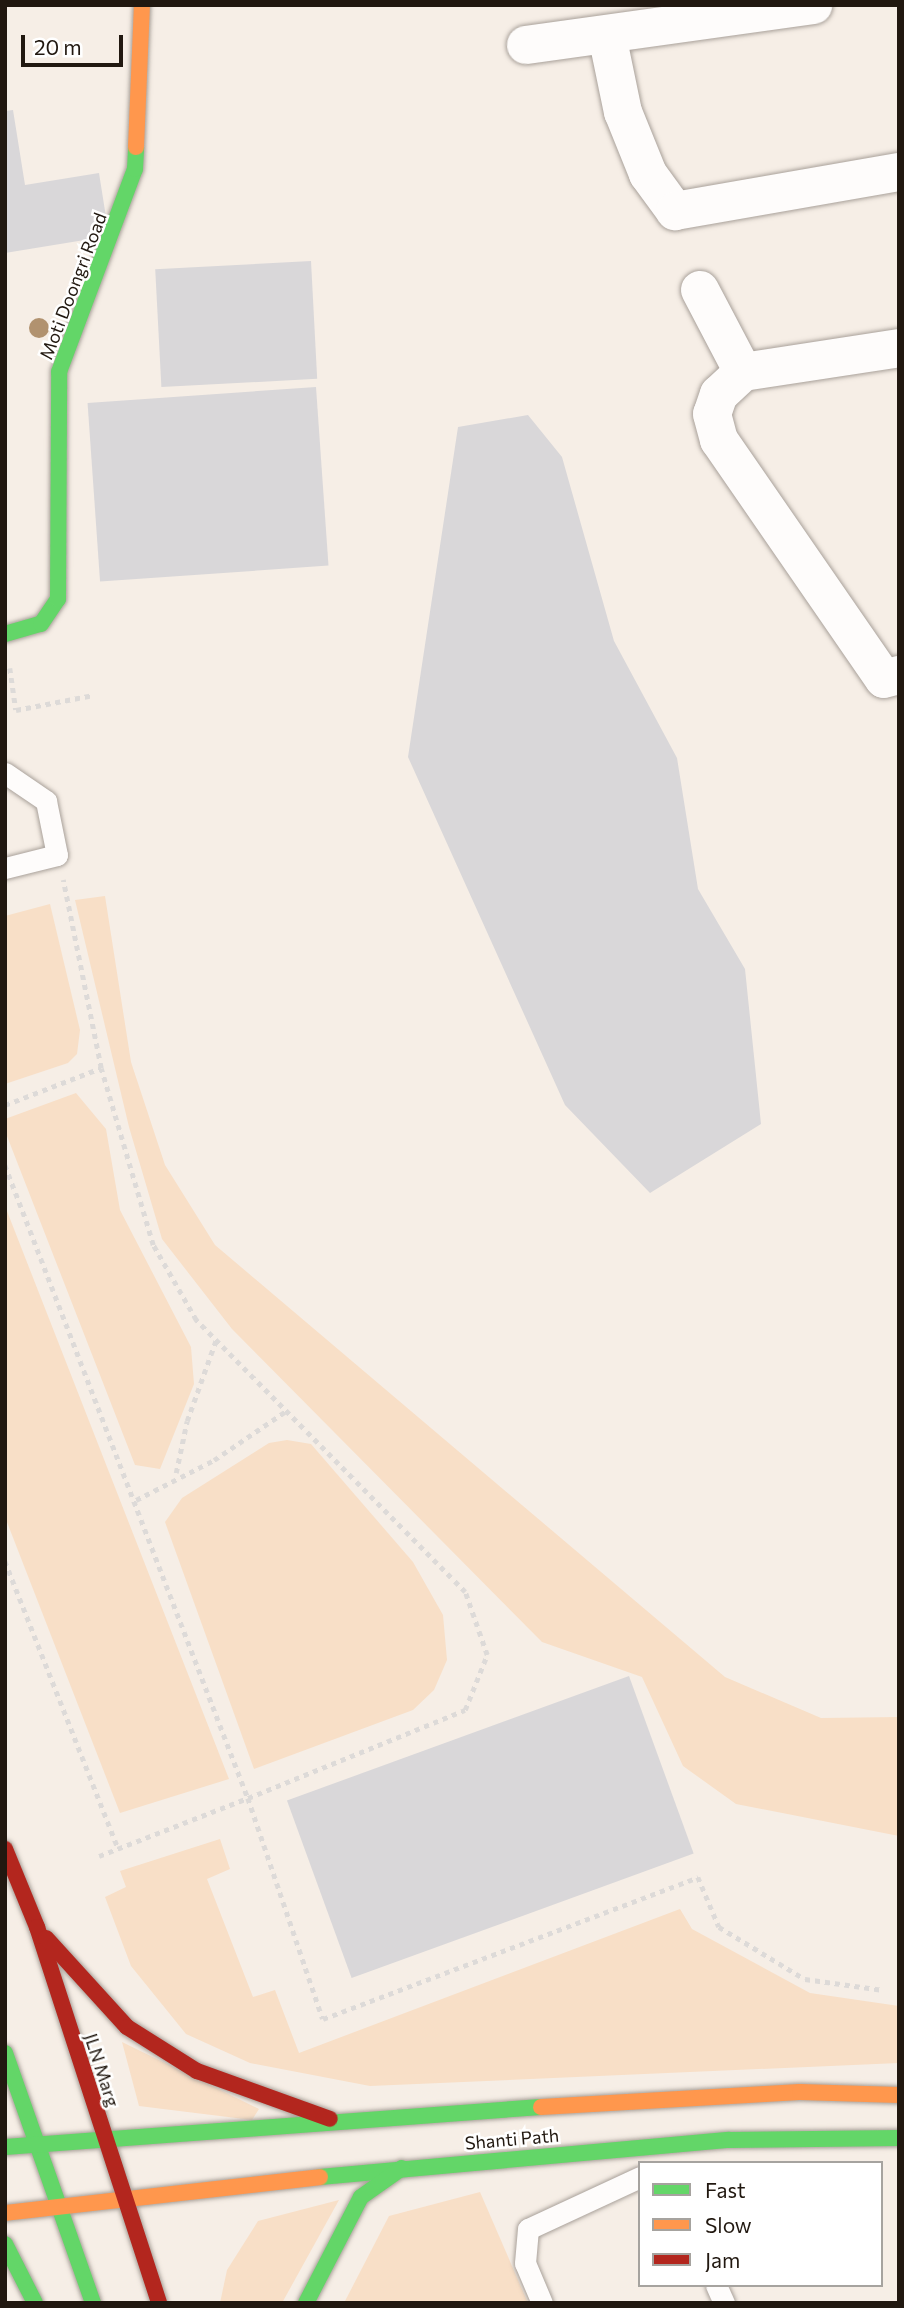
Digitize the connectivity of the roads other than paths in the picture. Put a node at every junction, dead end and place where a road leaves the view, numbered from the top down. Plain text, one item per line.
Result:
1 (142, 5) edge
2 (813, 5) edge
3 (607, 35) junction
4 (526, 45) dead end
5 (899, 172) edge
6 (700, 290) dead end
7 (899, 348) edge
8 (743, 372) junction
9 (5, 634) edge
10 (899, 675) edge
11 (5, 773) edge
12 (5, 868) edge
13 (5, 1849) edge
14 (37, 1928) junction
15 (5, 2053) edge
16 (899, 2095) edge
17 (330, 2119) junction
18 (103, 2136) junction
19 (899, 2138) edge
20 (35, 2144) junction
21 (5, 2147) edge
22 (402, 2168) junction
23 (638, 2178) edge
24 (130, 2203) junction
25 (61, 2210) junction
26 (5, 2213) edge
27 (5, 2244) edge
28 (717, 2287) edge
29 (35, 2303) edge
30 (93, 2303) edge
31 (159, 2303) edge
32 (306, 2303) edge
33 (542, 2303) edge
34 (724, 2303) edge

1 - 9 main road, Moti Doongri Road
2 - 3 street
3 - 4 street
3 - 5 street
6 - 8 street
7 - 8 street
8 - 10 street
11 - 12 lane
13 - 14 main road, JLN Marg
14 - 17 main road
14 - 18 main road, JLN Marg
15 - 20 main road
16 - 17 main road
17 - 18 main road
18 - 20 main road
18 - 24 main road, JLN Marg
19 - 22 main road, Shanti Path
20 - 21 main road
20 - 25 main road
22 - 24 main road, Shanti Path
22 - 32 main road
23 - 33 lane
24 - 25 main road, Shanti Path
24 - 31 main road, JLN Marg
25 - 26 main road, Shanti Path
25 - 30 main road
27 - 29 main road
28 - 34 lane

